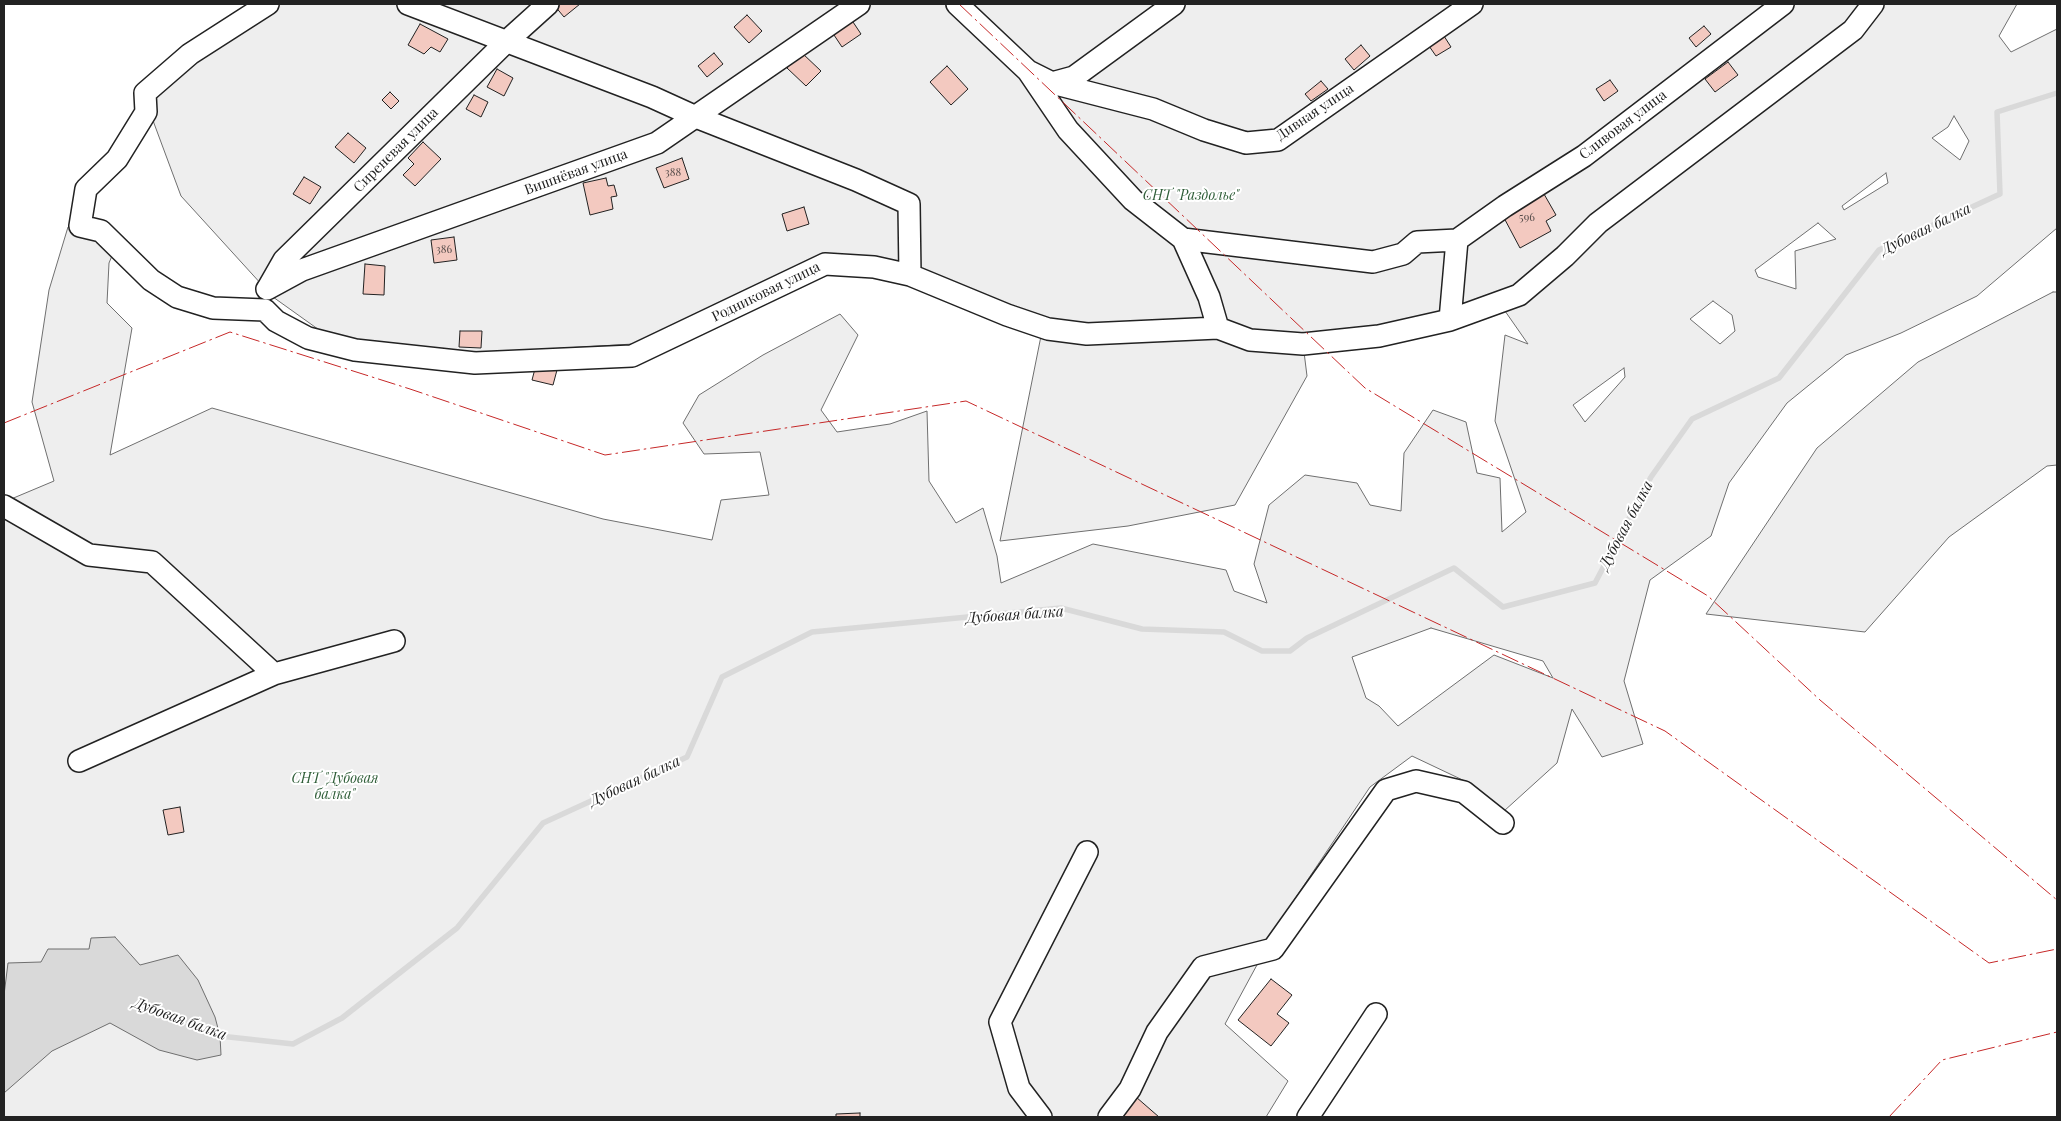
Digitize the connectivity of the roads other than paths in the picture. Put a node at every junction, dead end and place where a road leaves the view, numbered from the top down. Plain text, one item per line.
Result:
1 (268, 4) edge
2 (408, 4) edge
3 (548, 4) edge
4 (859, 4) edge
5 (956, 4) edge
6 (1174, 4) edge
7 (1472, 4) edge
8 (1783, 4) edge
9 (1873, 4) edge
10 (507, 41) junction
11 (1028, 71) junction
12 (1052, 83) junction
13 (696, 117) junction
14 (1183, 240) junction
15 (1457, 240) junction
16 (910, 275) junction
17 (267, 289) junction
18 (265, 310) junction
19 (1450, 320) junction
20 (1218, 328) junction
21 (4, 506) edge
22 (394, 640) dead end
23 (274, 674) junction
24 (79, 760) dead end
25 (1503, 823) dead end
26 (1086, 852) dead end
27 (1376, 1014) dead end
28 (1041, 1117) edge
29 (1108, 1117) edge
30 (1308, 1117) edge

1 - 18 street
2 - 10 street
3 - 10 street, Сиреневая улица
4 - 13 street, Вишнёвая улица
5 - 11 street
6 - 12 street
7 - 12 street, Дивная улица
8 - 15 street, Сливовая улица
9 - 19 street, Родниковая улица
10 - 13 street
10 - 17 street, Сиреневая улица
11 - 12 street, Дивная улица
11 - 14 street
13 - 16 street
13 - 17 street, Вишнёвая улица
14 - 15 street
14 - 20 street
15 - 19 street
16 - 18 street, Родниковая улица
16 - 20 street, Родниковая улица
17 - 18 street, Сиреневая улица
19 - 20 street, Родниковая улица
21 - 23 street
22 - 23 street
23 - 24 street
25 - 29 street
26 - 28 street
27 - 30 street

